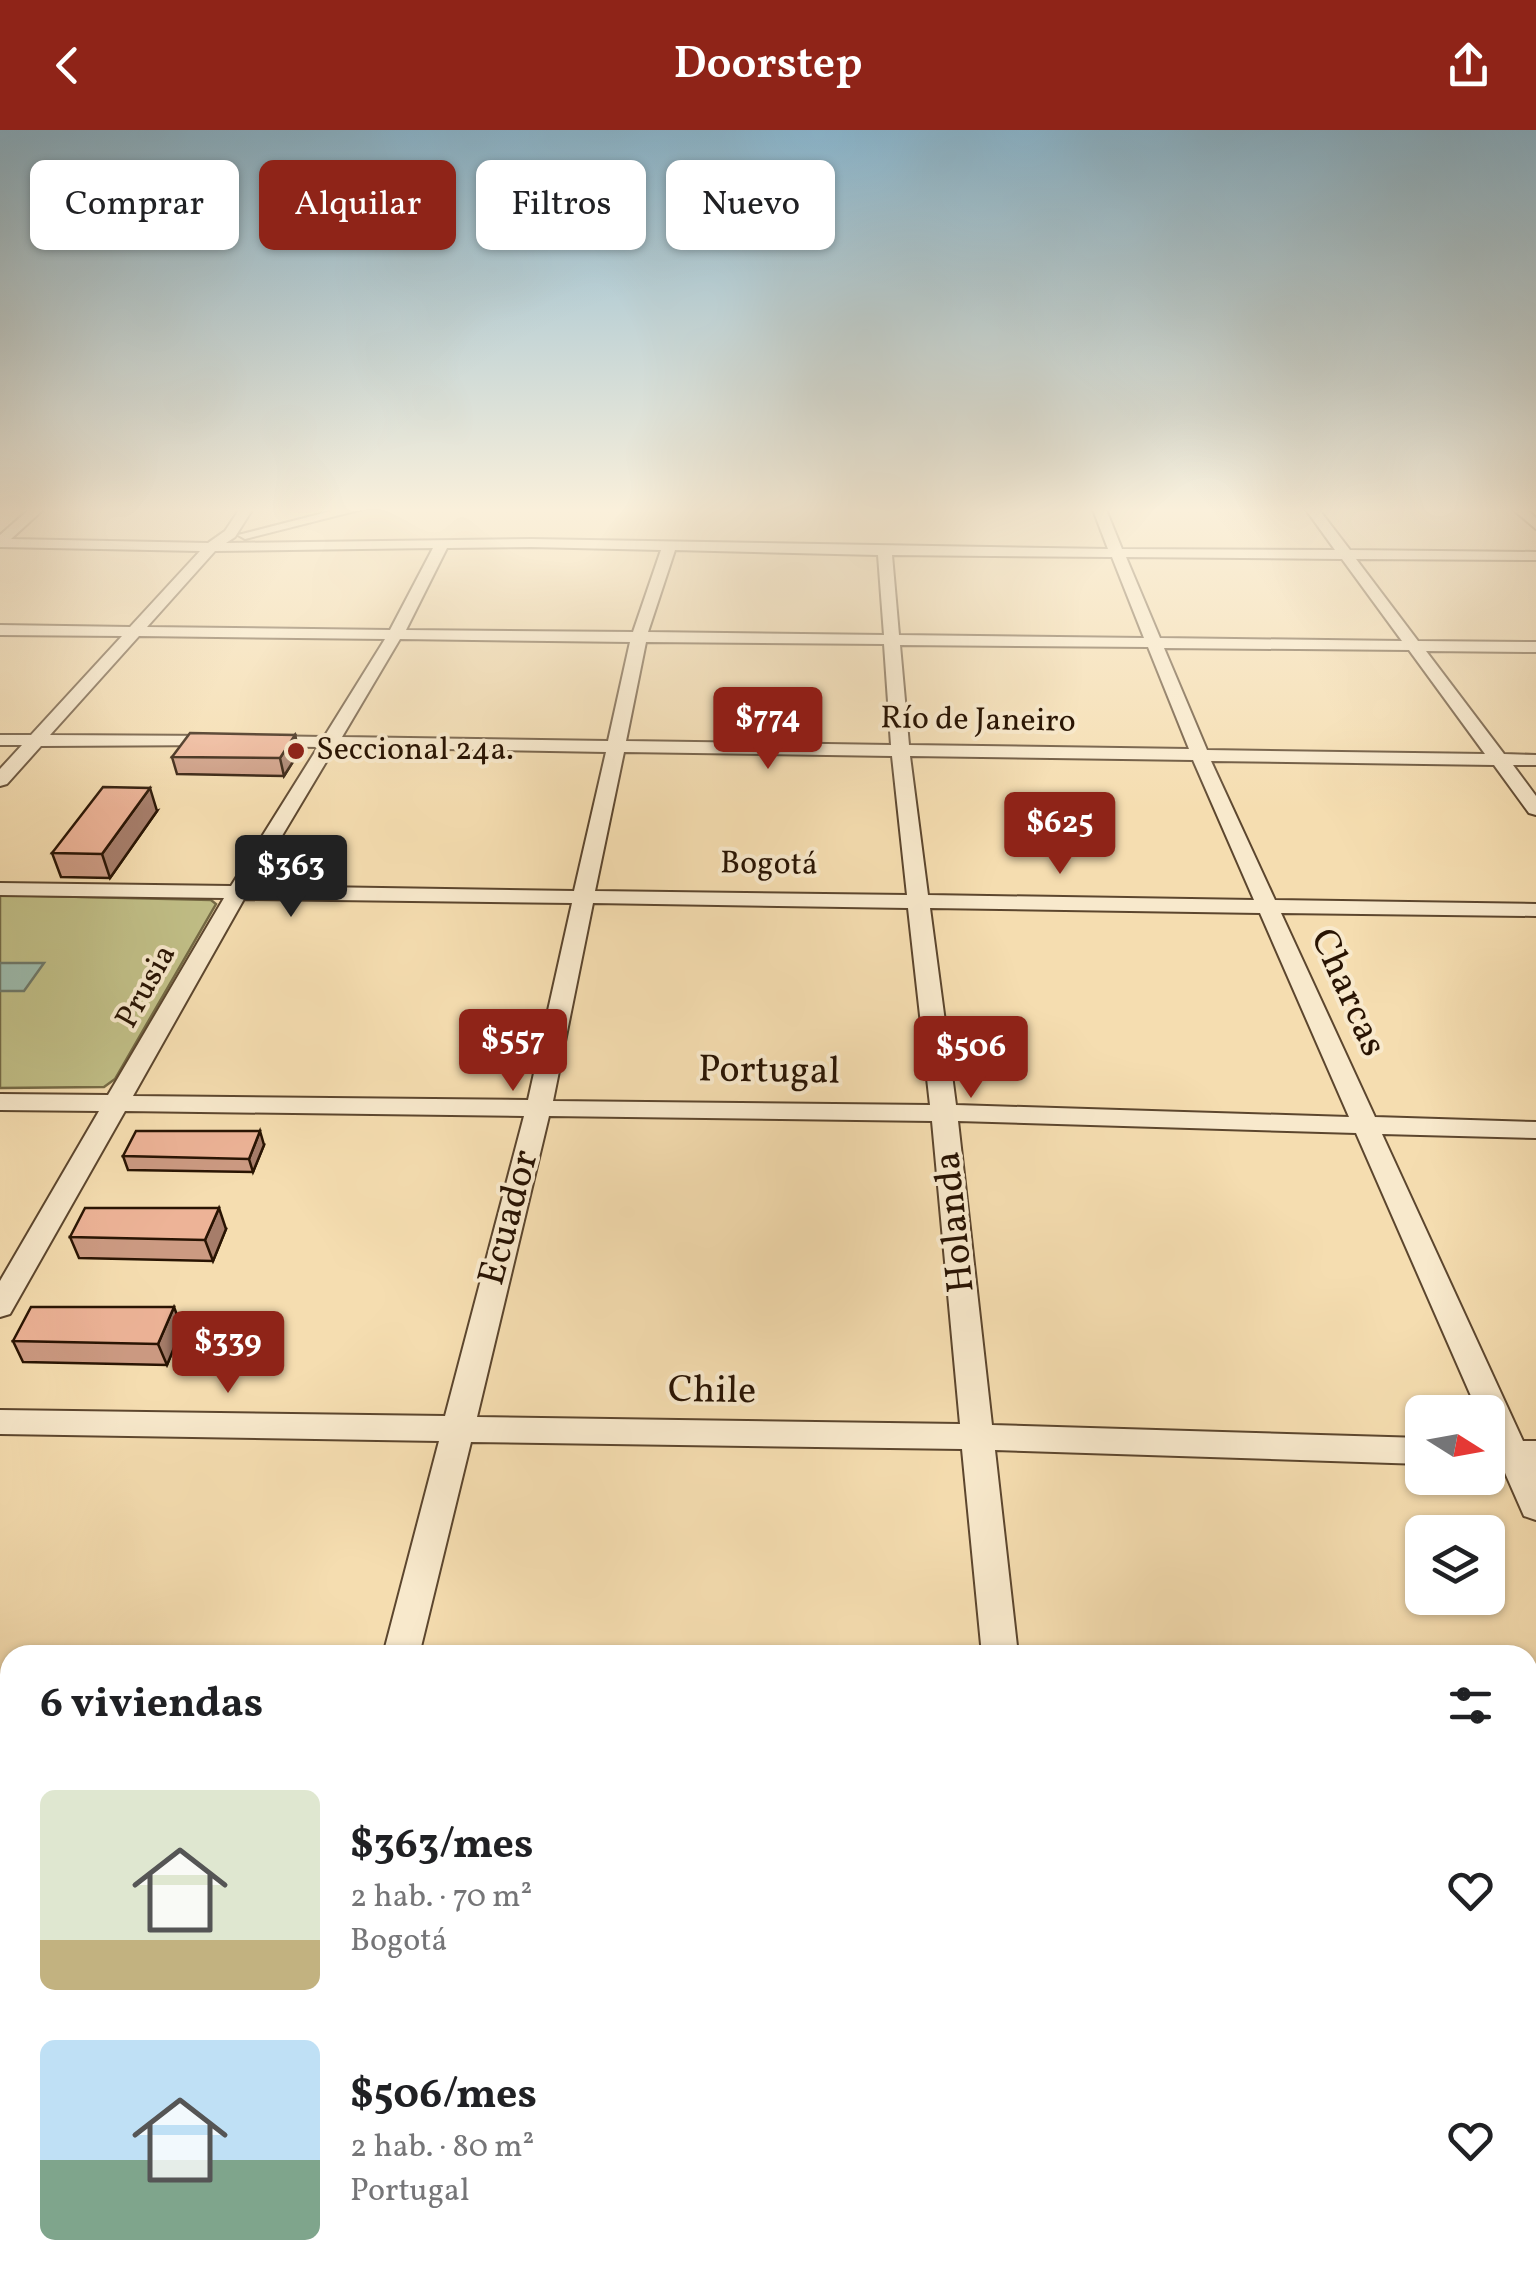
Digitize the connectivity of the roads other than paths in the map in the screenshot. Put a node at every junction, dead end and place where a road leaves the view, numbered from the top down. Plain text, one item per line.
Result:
1 (156, 608) edge
2 (410, 608) edge
3 (648, 608) edge
4 (890, 608) edge
5 (1141, 608) edge
6 (1384, 608) edge
7 (0, 630) edge
8 (135, 631) junction
9 (398, 632) junction
10 (638, 637) junction
11 (892, 638) junction
12 (1155, 641) junction
13 (1412, 646) junction
14 (1536, 647) edge
15 (0, 740) edge
16 (36, 740) junction
17 (329, 741) junction
18 (615, 746) junction
19 (900, 750) junction
20 (1199, 753) junction
21 (1498, 760) junction
22 (1536, 760) edge
23 (0, 780) edge
24 (1536, 809) edge
25 (0, 890) edge
26 (236, 895) junction
27 (582, 895) junction
28 (920, 900) junction
29 (1266, 906) junction
30 (1536, 910) edge
31 (0, 1102) edge
32 (118, 1105) junction
33 (539, 1106) junction
34 (944, 1112) junction
35 (1367, 1127) junction
36 (1536, 1130) edge
37 (0, 1306) edge
38 (0, 1422) edge
39 (456, 1428) junction
40 (979, 1437) junction
41 (1405, 1450) edge
42 (1512, 1454) edge
43 (1536, 1506) edge
44 (404, 1645) edge
45 (999, 1645) edge

1 - 8 street
2 - 9 street, Prusia
3 - 10 street, Ecuador
4 - 11 street, Holanda
5 - 12 street, Charcas
6 - 13 street
7 - 8 street
8 - 9 street
8 - 16 street
9 - 10 street
9 - 17 street, Prusia
10 - 11 street
10 - 18 street, Ecuador
11 - 12 street
11 - 19 street, Holanda
12 - 13 street
12 - 20 street, Charcas
13 - 14 street
13 - 21 street
15 - 16 street, Río de Janeiro
16 - 17 street, Río de Janeiro
16 - 23 street
17 - 18 street, Río de Janeiro
17 - 26 street, Prusia
18 - 19 street, Río de Janeiro
18 - 27 street, Ecuador
19 - 20 street, Río de Janeiro
19 - 28 street, Holanda
20 - 21 street, Río de Janeiro
20 - 29 street, Charcas
21 - 22 street, Río de Janeiro
21 - 24 street
25 - 26 street, Bogotá
26 - 27 street, Bogotá
26 - 32 street, Prusia
27 - 28 street, Bogotá
27 - 33 street, Ecuador
28 - 29 street, Bogotá
28 - 34 street, Holanda
29 - 30 street, Bogotá
29 - 35 street, Charcas
31 - 32 street, Portugal
32 - 33 street, Portugal
32 - 37 street, Prusia
33 - 34 street, Portugal
33 - 39 street, Ecuador
34 - 35 street, Portugal
34 - 40 street, Holanda
35 - 36 street, Portugal
35 - 42 street, Charcas
38 - 39 street, Chile
39 - 40 street, Chile
39 - 44 street, Ecuador
40 - 41 street, Chile
40 - 45 street, Holanda
42 - 43 street, Charcas

